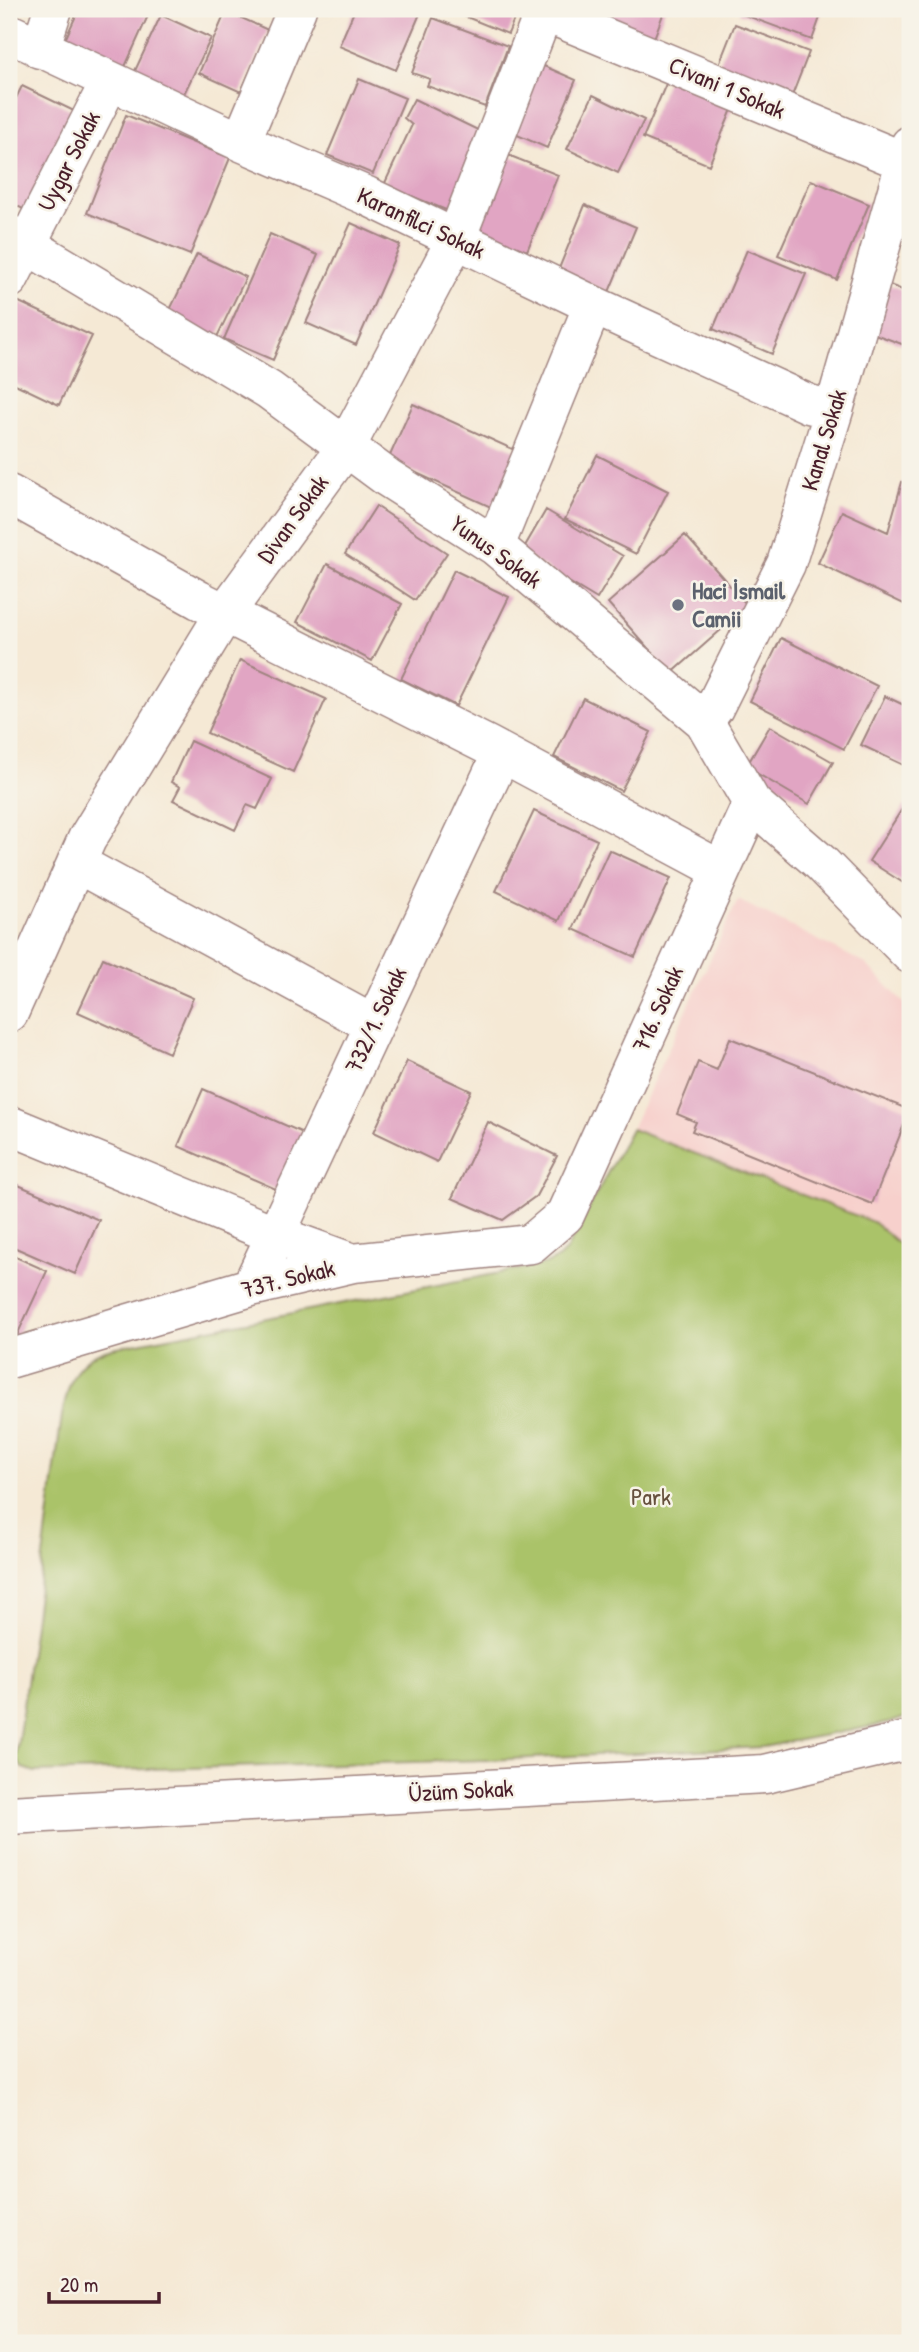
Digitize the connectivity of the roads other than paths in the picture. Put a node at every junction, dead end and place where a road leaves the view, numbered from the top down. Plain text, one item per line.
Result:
1 (53, 9) edge
2 (297, 9) edge
3 (544, 10) edge
4 (25, 41) edge
5 (110, 81) junction
6 (241, 142) junction
7 (909, 157) edge
8 (456, 239) junction
9 (15, 253) edge
10 (593, 305) junction
11 (834, 410) junction
12 (346, 447) junction
13 (9, 494) edge
14 (495, 546) junction
15 (225, 613) junction
16 (704, 721) junction
17 (502, 753) junction
18 (752, 803) junction
19 (76, 863) junction
20 (721, 870) junction
21 (906, 938) edge
22 (9, 1013) edge
23 (374, 1025) junction
24 (9, 1125) edge
25 (565, 1215) joint
26 (276, 1235) junction
27 (353, 1262) junction
28 (251, 1287) junction
29 (9, 1359) edge
30 (910, 1740) edge
31 (9, 1815) edge

1 - 4 street
2 - 6 street
3 - 7 street, Civani 1 Sokak
3 - 8 street, Divan Sokak
4 - 5 street, Karanfilci Sokak
5 - 6 street, Karanfilci Sokak
5 - 9 street, Uygar Sokak
6 - 8 street, Karanfilci Sokak
7 - 11 street, Kanal Sokak
8 - 10 street, Karanfilci Sokak
8 - 12 street, Divan Sokak
9 - 12 street, Yunus Sokak
10 - 11 street, Karanfilci Sokak
10 - 14 street
11 - 16 street, Kanal Sokak
12 - 14 street, Yunus Sokak
12 - 15 street, Divan Sokak
13 - 15 street
14 - 16 street, Yunus Sokak
15 - 17 street
15 - 19 street, Divan Sokak
16 - 18 street, Yunus Sokak
17 - 20 street
17 - 23 street, 732/1. Sokak
18 - 20 street, 716. Sokak
18 - 21 street, Yunus Sokak
19 - 22 street, Divan Sokak
19 - 23 street
20 - 25 street, 716. Sokak
23 - 26 street, 732/1. Sokak
24 - 26 street
25 - 27 street, 737. Sokak
26 - 27 street
26 - 28 street, 732/1. Sokak
27 - 28 street, 737. Sokak
28 - 29 street, 737. Sokak
30 - 31 street, Üzüm Sokak

